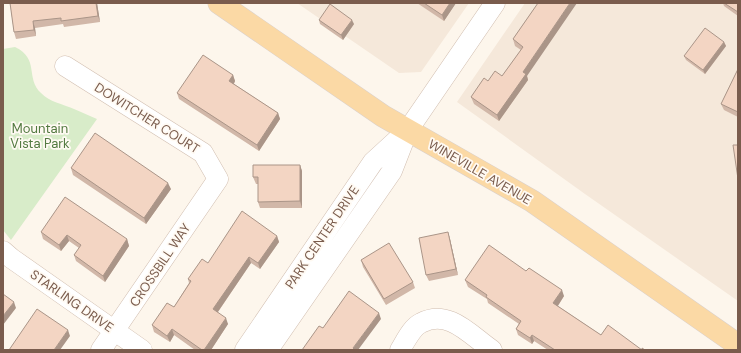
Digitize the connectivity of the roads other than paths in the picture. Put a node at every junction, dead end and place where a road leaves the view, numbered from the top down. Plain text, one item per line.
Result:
1 (219, 3) edge
2 (495, 3) edge
3 (65, 66) dead end
4 (408, 130) junction
5 (218, 179) joint
6 (3, 251) edge
7 (115, 331) junction
8 (738, 344) edge
9 (101, 350) edge
10 (142, 350) edge
11 (245, 350) edge
12 (268, 350) edge
13 (400, 350) edge
14 (492, 350) edge

1 - 4 main road, WINEVILLE AVENUE
2 - 4 street, PARK CENTER DRIVE
3 - 5 street, DOWITCHER COURT
4 - 8 main road, WINEVILLE AVENUE
4 - 11 street, PARK CENTER DRIVE
4 - 12 street, PARK CENTER DRIVE
5 - 7 street, CROSSBILL WAY
6 - 7 street, STARLING DRIVE
7 - 9 street, CROSSBILL WAY
7 - 10 street, STARLING DRIVE
13 - 14 street

